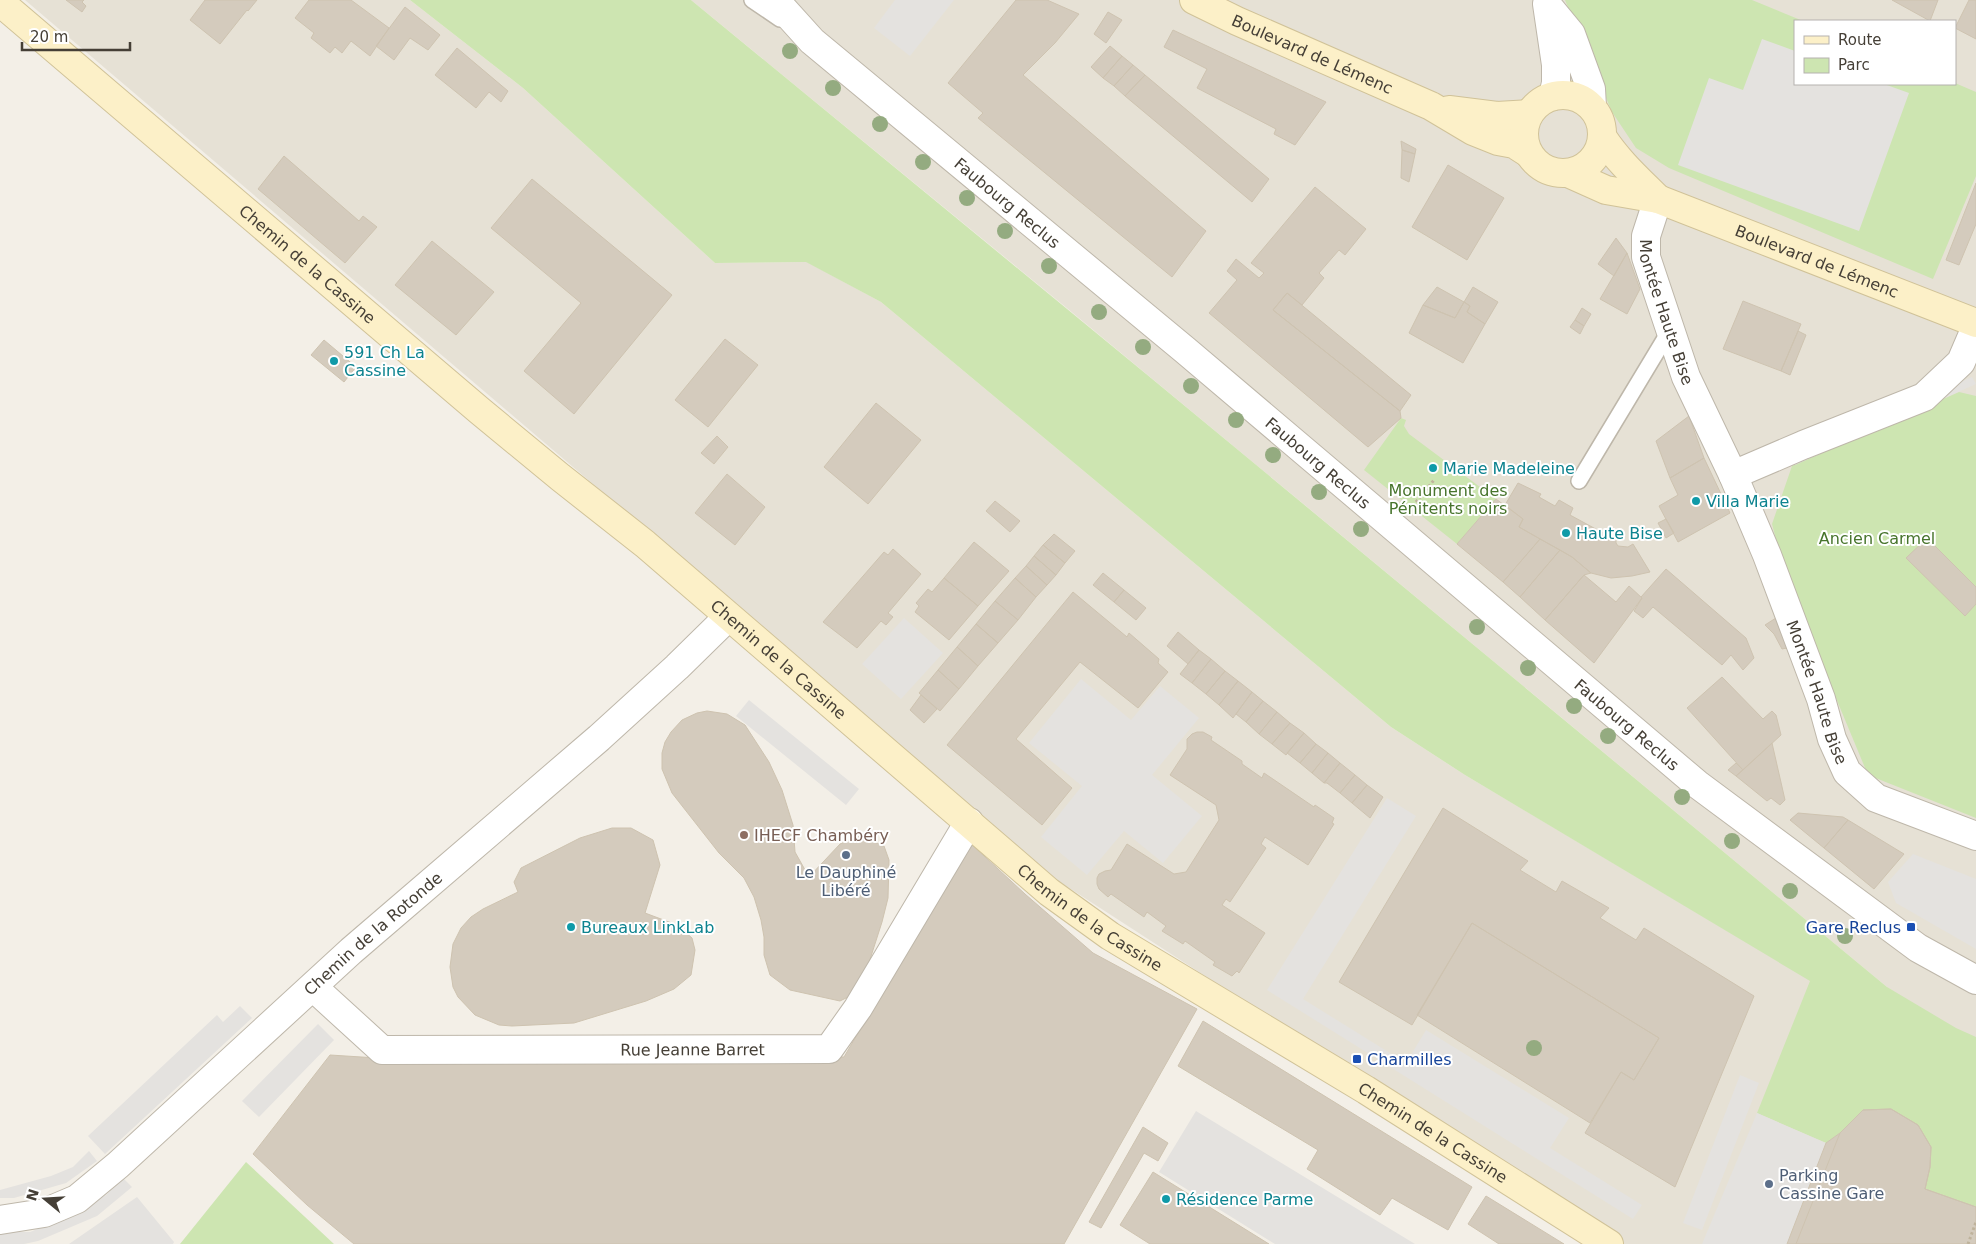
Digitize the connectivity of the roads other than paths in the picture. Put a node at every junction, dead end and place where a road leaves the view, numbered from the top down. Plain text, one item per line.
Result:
1 (752, 0) edge
2 (775, 0) edge
3 (1194, 0) edge
4 (0, 2) edge
5 (1546, 3) edge
6 (812, 41) junction
7 (1553, 96) junction
8 (1431, 106) junction
9 (1592, 107) junction
10 (1529, 114) junction
11 (1603, 138) junction
12 (1528, 153) junction
13 (1568, 174) junction
14 (1658, 198) junction
15 (1976, 325) edge
16 (1670, 330) junction
17 (1733, 475) junction
18 (1579, 482) dead end
19 (728, 617) junction
20 (969, 822) junction
21 (1976, 836) edge
22 (1976, 980) edge
23 (314, 987) junction
24 (0, 1220) edge
25 (1609, 1244) edge

1 - 6 lane, Faubourg Reclus
2 - 6 street, Faubourg Reclus
3 - 8 main road, Boulevard de Lémenc
4 - 19 main road, Chemin de la Cassine
5 - 7 street
5 - 9 street
6 - 22 street, Faubourg Reclus
7 - 9 main road
7 - 10 main road
8 - 10 main road, Boulevard de Lémenc
8 - 12 main road, Boulevard de Lémenc
9 - 11 main road
10 - 12 main road
11 - 13 main road
11 - 14 main road, Boulevard de Lémenc
12 - 13 main road
13 - 14 main road, Boulevard de Lémenc
14 - 15 main road, Boulevard de Lémenc
14 - 16 street, Montée Haute Bise
15 - 17 street
16 - 17 street, Montée Haute Bise
16 - 18 lane
17 - 21 street, Montée Haute Bise
19 - 20 main road, Chemin de la Cassine
19 - 23 street, Chemin de la Rotonde
20 - 23 street, Rue Jeanne Barret
20 - 25 main road, Chemin de la Cassine
23 - 24 street, Chemin de la Rotonde

